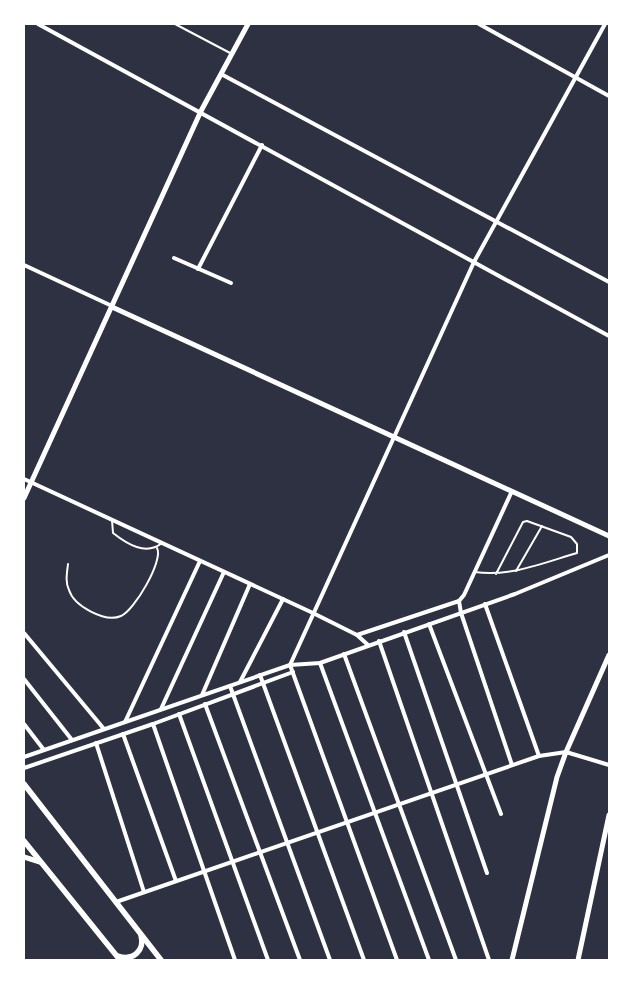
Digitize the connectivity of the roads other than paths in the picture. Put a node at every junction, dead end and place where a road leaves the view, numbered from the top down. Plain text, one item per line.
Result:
1 (38, 24) edge
2 (175, 24) edge
3 (248, 24) edge
4 (479, 24) edge
5 (605, 24) edge
6 (232, 54) junction
7 (221, 74) junction
8 (576, 77) junction
9 (609, 96) edge
10 (201, 111) junction
11 (262, 145) junction
12 (496, 222) junction
13 (174, 258) dead end
14 (474, 262) junction
15 (24, 264) edge
16 (198, 269) junction
17 (231, 282) dead end
18 (609, 282) edge
19 (112, 307) junction
20 (609, 336) edge
21 (394, 437) junction
22 (24, 479) edge
23 (31, 482) junction
24 (512, 491) junction
25 (24, 498) edge
26 (112, 520) junction
27 (542, 526) junction
28 (609, 536) edge
29 (162, 543) junction
30 (157, 548) junction
31 (609, 555) edge
32 (200, 561) junction
33 (68, 564) dead end
34 (516, 571) junction
35 (224, 572) junction
36 (475, 572) junction
37 (496, 574) junction
38 (250, 584) junction
39 (283, 599) junction
40 (459, 601) junction
41 (484, 604) junction
42 (314, 613) junction
43 (461, 613) junction
44 (428, 624) junction
45 (404, 632) junction
46 (24, 633) edge
47 (357, 635) junction
48 (378, 641) junction
49 (368, 645) junction
50 (344, 654) junction
51 (609, 654) edge
52 (320, 663) junction
53 (290, 665) junction
54 (293, 672) junction
55 (260, 675) junction
56 (24, 680) edge
57 (240, 682) junction
58 (263, 683) junction
59 (230, 686) junction
60 (233, 694) junction
61 (202, 695) junction
62 (205, 704) junction
63 (161, 710) junction
64 (179, 714) junction
65 (125, 722) junction
66 (24, 724) edge
67 (154, 724) junction
68 (104, 729) junction
69 (123, 734) junction
70 (72, 740) junction
71 (96, 744) junction
72 (44, 750) junction
73 (566, 752) junction
74 (539, 756) junction
75 (24, 757) edge
76 (512, 765) junction
77 (609, 765) edge
78 (24, 768) edge
79 (486, 774) junction
80 (24, 784) edge
81 (456, 784) junction
82 (431, 793) junction
83 (399, 804) junction
84 (374, 812) junction
85 (501, 814) dead end
86 (609, 815) edge
87 (347, 822) junction
88 (317, 832) junction
89 (24, 841) edge
90 (287, 843) junction
91 (260, 852) junction
92 (24, 857) edge
93 (40, 862) junction
94 (232, 862) junction
95 (204, 871) junction
96 (487, 873) dead end
97 (176, 881) junction
98 (144, 892) junction
99 (116, 902) junction
100 (138, 929) junction
101 (112, 951) junction
102 (120, 960) edge
103 (161, 960) edge
104 (235, 960) edge
105 (268, 960) edge
106 (300, 960) edge
107 (330, 960) edge
108 (364, 960) edge
109 (397, 960) edge
110 (428, 960) edge
111 (456, 960) edge
112 (489, 960) edge
113 (512, 960) edge
114 (578, 960) edge

1 - 10 street
2 - 6 lane
3 - 6 street
4 - 8 street
5 - 8 street
6 - 7 street
7 - 10 street
7 - 12 street
8 - 9 street
8 - 12 street
10 - 11 street
10 - 19 street
11 - 14 street
11 - 16 street
12 - 14 street
12 - 18 street
13 - 16 street
14 - 20 street
14 - 21 street
15 - 19 street
16 - 17 street
19 - 21 street
19 - 23 street
21 - 24 street
21 - 42 street
22 - 23 street
23 - 25 street
23 - 26 street
24 - 28 street
24 - 36 street
26 - 29 street
26 - 30 lane
27 - 34 lane
27 - 34 lane
27 - 37 lane
29 - 30 lane
29 - 32 street
30 - 33 lane
31 - 41 street
32 - 35 street
32 - 65 street
34 - 37 lane
35 - 38 street
35 - 63 street
36 - 37 lane
36 - 40 street
38 - 39 street
38 - 61 street
39 - 42 street
39 - 57 street
40 - 43 street
40 - 47 street
41 - 43 street
41 - 74 street
42 - 47 street
42 - 53 street
43 - 44 street
43 - 76 street
44 - 45 street
44 - 79 street
45 - 48 street
45 - 81 street
46 - 68 street
47 - 49 street
48 - 49 street
48 - 82 street
49 - 50 street
50 - 52 street
50 - 83 street
51 - 73 street
52 - 53 street
52 - 84 street
53 - 54 street
53 - 55 street
54 - 58 street
54 - 87 street
55 - 57 street
55 - 58 street
56 - 70 street
57 - 59 street
58 - 60 street
58 - 88 street
59 - 60 street
59 - 61 street
60 - 62 street
60 - 90 street
61 - 63 street
62 - 64 street
62 - 91 street
63 - 65 street
64 - 67 street
64 - 94 street
65 - 68 street
66 - 72 street
67 - 69 street
67 - 95 street
68 - 70 street
69 - 71 street
69 - 97 street
70 - 72 street
71 - 78 street
71 - 98 street
72 - 75 street
73 - 74 street
73 - 77 street
73 - 113 street
74 - 76 street
76 - 79 street
79 - 81 street
79 - 85 street
80 - 99 main road
81 - 82 street
81 - 96 street
82 - 83 street
82 - 112 street
83 - 84 street
83 - 111 street
84 - 87 street
84 - 110 street
86 - 114 street
87 - 88 street
87 - 109 street
88 - 90 street
88 - 108 street
89 - 93 main road
90 - 91 street
90 - 107 street
91 - 94 street
91 - 106 street
92 - 93 street
93 - 101 main road
94 - 95 street
94 - 105 street
95 - 97 street
95 - 104 street
97 - 98 street
98 - 99 street
99 - 100 main road
100 - 101 main road
100 - 103 main road
101 - 102 main road

